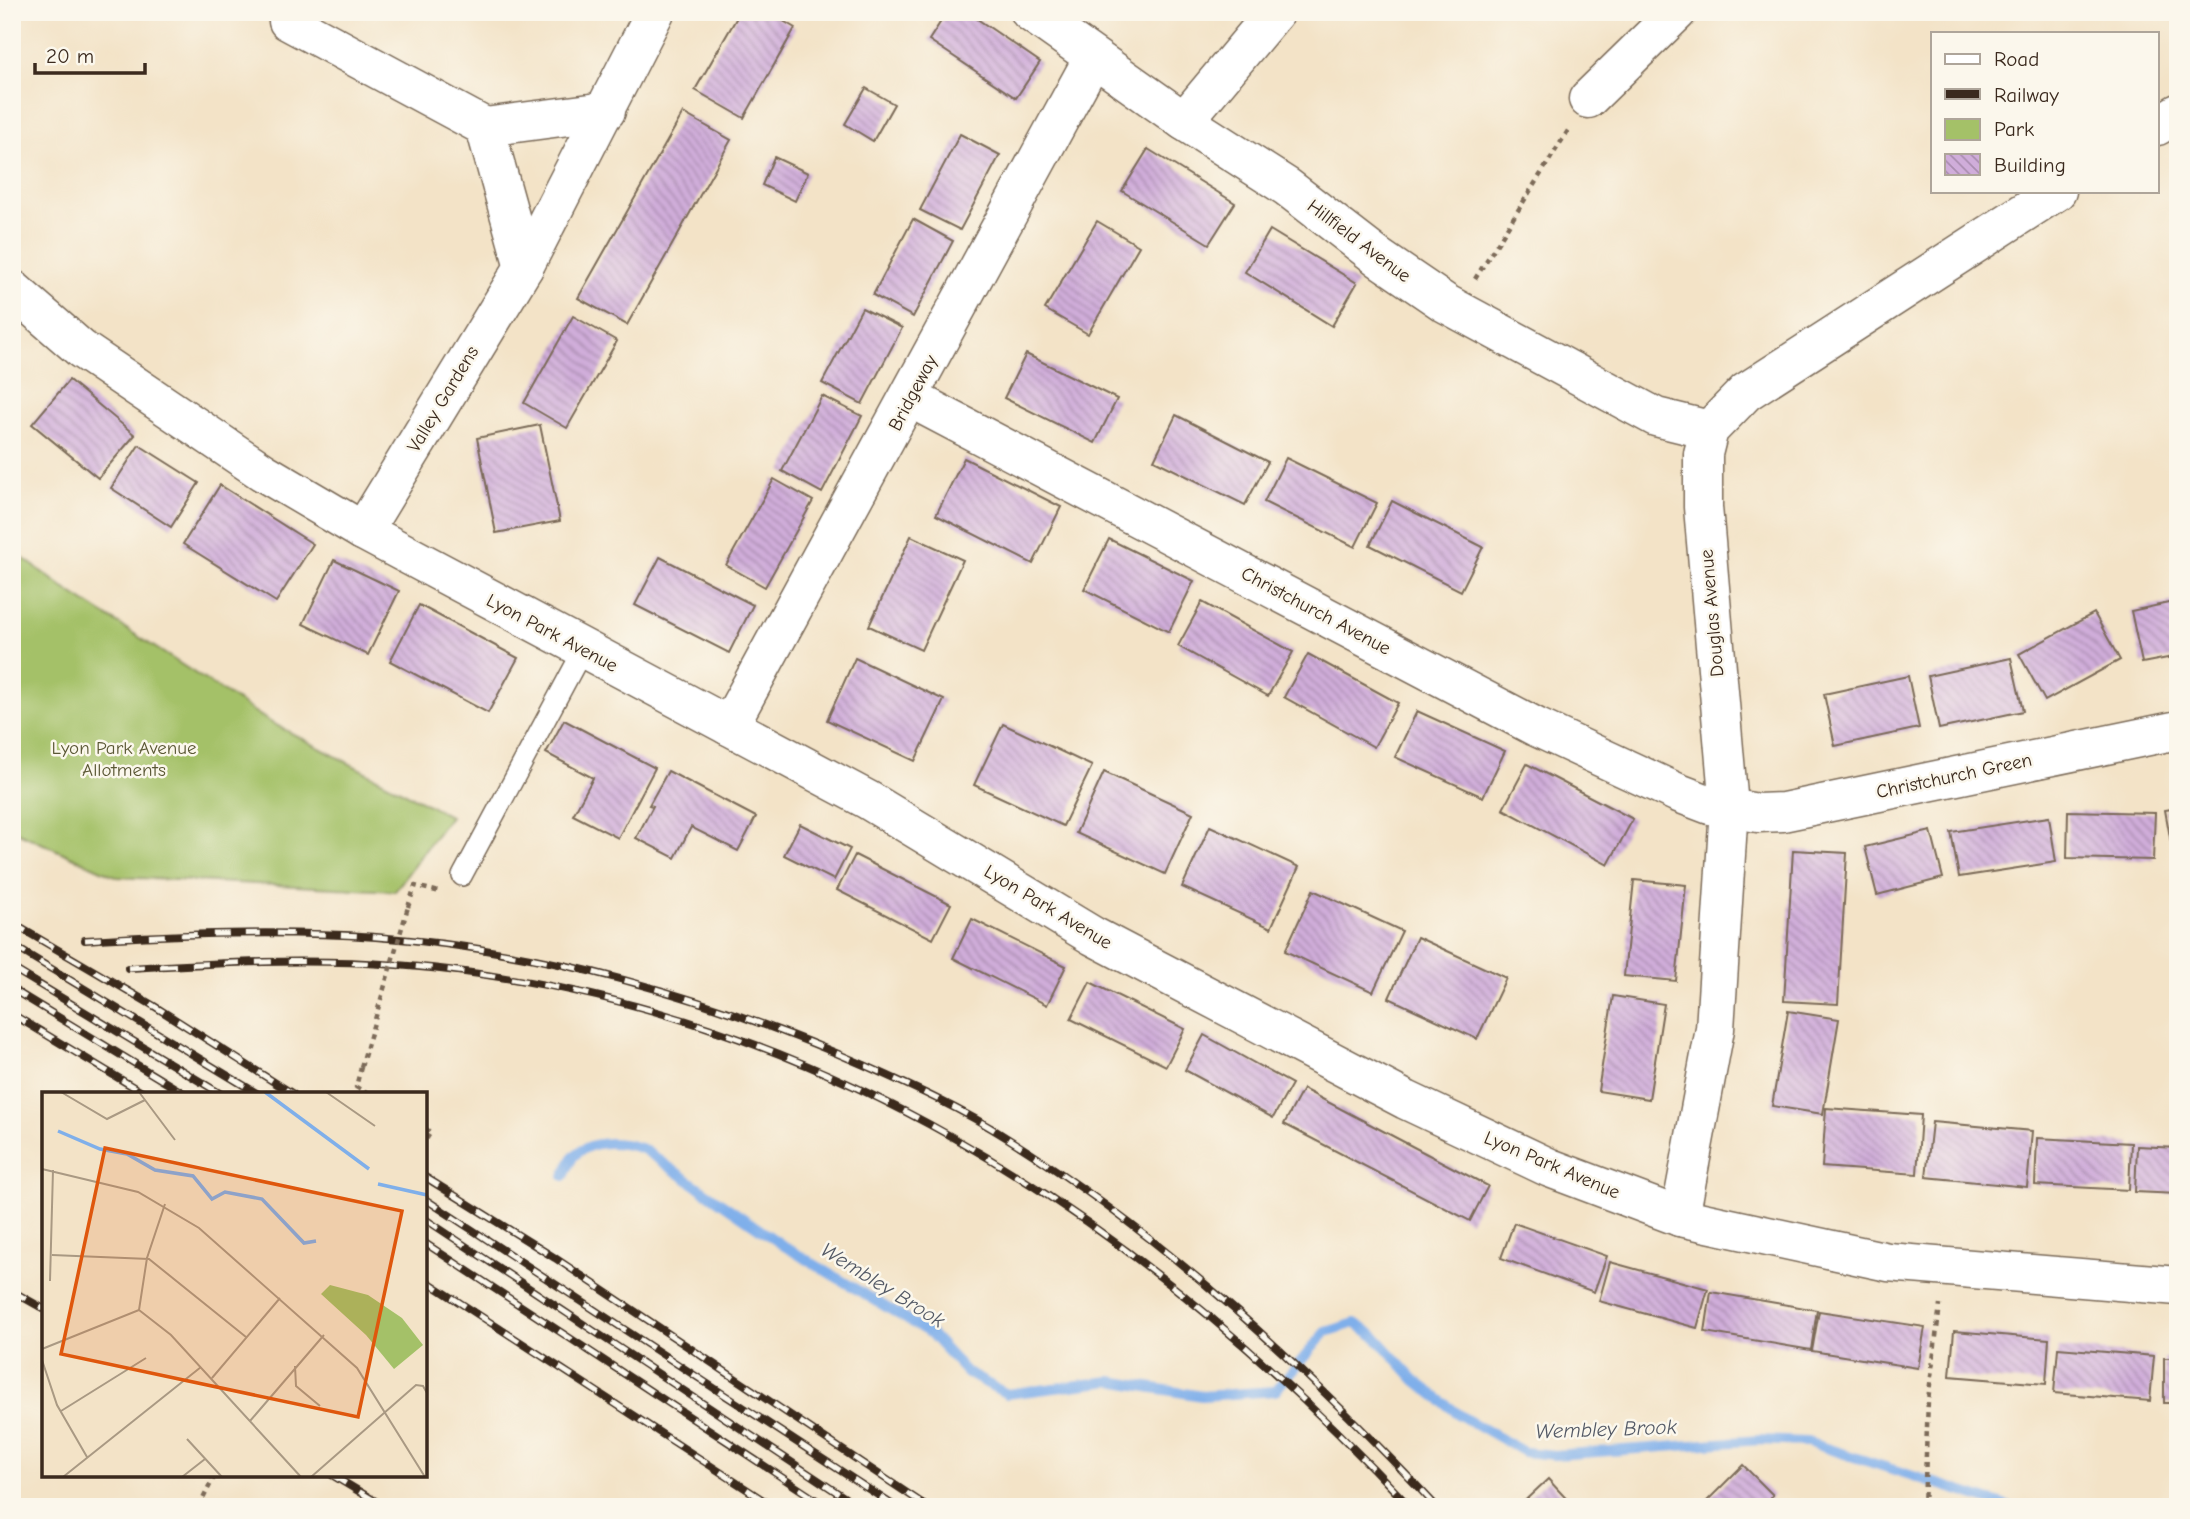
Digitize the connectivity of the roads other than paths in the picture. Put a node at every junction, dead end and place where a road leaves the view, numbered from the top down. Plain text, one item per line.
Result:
1 (655, 12) edge
2 (1030, 12) edge
3 (1275, 12) edge
4 (1677, 12) edge
5 (288, 21) dead end
6 (1093, 58) junction
7 (1588, 99) road end
8 (606, 111) junction
9 (2178, 113) edge
10 (1184, 121) junction
11 (2158, 125) edge
12 (485, 127) junction
13 (2055, 192) edge
14 (524, 267) junction
15 (12, 289) edge
16 (910, 398) junction
17 (1709, 430) junction
18 (363, 531) junction
19 (583, 650) junction
20 (729, 726) junction
21 (2178, 730) edge
22 (1729, 807) junction
23 (462, 876) dead end
24 (1680, 1217) junction
25 (2178, 1286) edge

1 - 8 street, Valley Gardens
2 - 6 street, Hillfield Avenue
3 - 10 street
4 - 7 street
5 - 12 street
6 - 10 street, Hillfield Avenue
6 - 16 street, Bridgeway
8 - 12 street
8 - 14 street, Valley Gardens
9 - 11 street
10 - 17 street, Hillfield Avenue
12 - 14 street
13 - 17 street
14 - 18 street, Valley Gardens
15 - 18 street, Lyon Park Avenue
16 - 20 street, Bridgeway
16 - 22 street, Christchurch Avenue
17 - 22 street, Douglas Avenue
18 - 19 street, Lyon Park Avenue
19 - 20 street, Lyon Park Avenue
19 - 23 lane
20 - 24 street, Lyon Park Avenue
21 - 22 street, Christchurch Green
22 - 24 street, Douglas Avenue
24 - 25 street, Lyon Park Avenue

